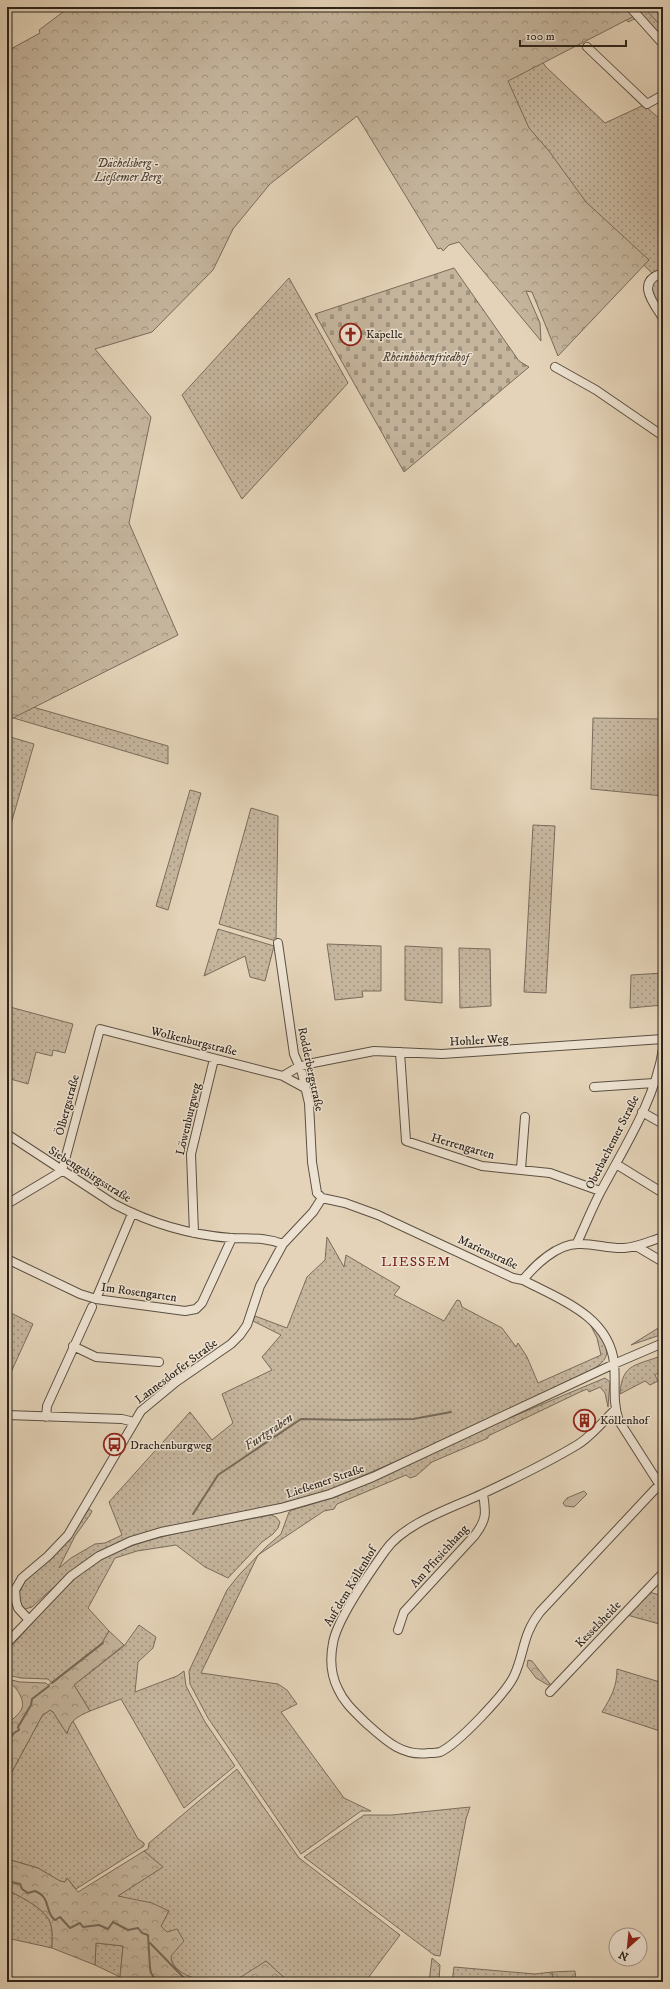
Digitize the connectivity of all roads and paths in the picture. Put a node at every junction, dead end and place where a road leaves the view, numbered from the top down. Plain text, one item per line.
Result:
1 (630, 7) edge
2 (663, 44) edge
3 (587, 47) dead end
4 (663, 95) edge
5 (663, 273) edge
6 (663, 318) edge
7 (555, 367) dead end
8 (663, 436) edge
9 (278, 944) dead end
10 (100, 1029) joint
11 (663, 1039) edge
12 (663, 1049) edge
13 (400, 1052) junction
14 (214, 1059) junction
15 (298, 1067) junction
16 (283, 1076) junction
17 (654, 1083) junction
18 (594, 1087) dead end
19 (305, 1088) junction
20 (642, 1112) junction
21 (525, 1116) dead end
22 (663, 1124) edge
23 (7, 1134) edge
24 (616, 1164) junction
25 (521, 1169) junction
26 (62, 1171) junction
27 (600, 1191) junction
28 (663, 1193) edge
29 (322, 1198) junction
30 (7, 1204) edge
31 (132, 1214) junction
32 (194, 1233) junction
33 (663, 1237) edge
34 (232, 1238) junction
35 (283, 1244) junction
36 (577, 1244) junction
37 (636, 1246) junction
38 (7, 1259) edge
39 (663, 1262) edge
40 (523, 1280) junction
41 (96, 1299) junction
42 (92, 1307) dead end
43 (663, 1343) edge
44 (73, 1346) junction
45 (159, 1362) dead end
46 (614, 1364) junction
47 (615, 1410) junction
48 (7, 1415) edge
49 (46, 1417) junction
50 (134, 1422) junction
51 (661, 1487) edge
52 (483, 1494) junction
53 (663, 1573) edge
54 (29, 1620) junction
55 (398, 1630) dead end
56 (7, 1644) edge
57 (550, 1692) dead end

1 - 2 street
3 - 4 street
5 - 6 street
7 - 8 street
9 - 15 street, Rodderbergstraße
10 - 14 street, Wolkenburgstraße
10 - 26 street, Ölbergstraße
11 - 13 street, Hohler Weg
12 - 17 street, Oberbachemer Straße
13 - 15 street, Hohler Weg
13 - 25 street, Herrengarten
14 - 16 street, Wolkenburgstraße
14 - 32 street, Löwenburgweg
15 - 16 street
15 - 19 street, Rodderbergstraße
16 - 19 street, Wolkenburgstraße
17 - 18 street
17 - 20 street, Oberbachemer Straße
19 - 29 street, Rodderbergstraße
20 - 22 street
20 - 24 street, Oberbachemer Straße
21 - 25 street
23 - 26 street, Siebengebirgsstraße
24 - 27 street, Oberbachemer Straße
24 - 28 street
25 - 27 street, Herrengarten
26 - 30 street
26 - 31 street, Siebengebirgsstraße
27 - 36 street, Oberbachemer Straße
29 - 35 street, Lannesdorfer Straße
29 - 40 street, Marienstraße
31 - 32 street, Siebengebirgsstraße
31 - 41 street
32 - 34 street, Siebengebirgsstraße
33 - 37 street, Marienstraße
34 - 35 street, Siebengebirgsstraße
34 - 41 street, Im Rosengarten
35 - 50 street, Lannesdorfer Straße
36 - 37 street, Marienstraße
36 - 40 street, Marienstraße
37 - 39 street
38 - 41 street, Im Rosengarten
40 - 46 street
42 - 44 street
43 - 46 street, Ließemer Straße
44 - 45 street
44 - 49 street
46 - 47 street
46 - 54 street, Ließemer Straße
47 - 51 street
47 - 52 street, Auf dem Köllenhof
48 - 49 street
49 - 50 street
50 - 54 street, Lannesdorfer Straße
51 - 52 street, Auf dem Köllenhof
52 - 55 street, Am Pfirsichhang
53 - 57 street, Kesselsheide
54 - 56 street, Ließemer Straße

